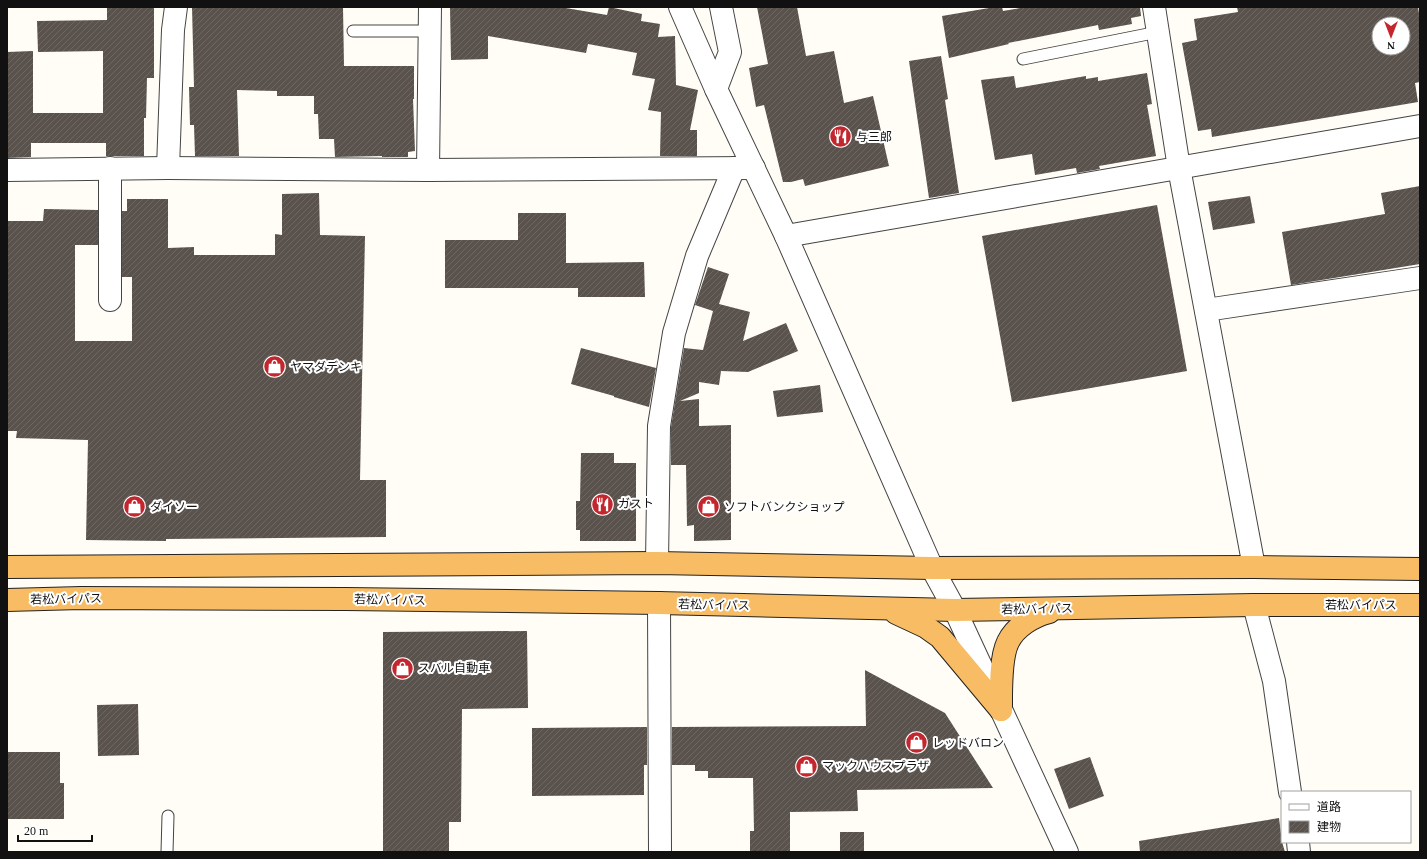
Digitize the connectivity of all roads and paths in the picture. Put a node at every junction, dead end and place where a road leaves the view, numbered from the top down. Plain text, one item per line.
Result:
1 (176, 7) edge
2 (430, 7) edge
3 (680, 7) edge
4 (721, 7) edge
5 (1154, 7) edge
6 (353, 30) dead end
7 (430, 31) junction
8 (1158, 32) junction
9 (1023, 59) dead end
10 (716, 89) junction
11 (1420, 126) edge
12 (110, 168) junction
13 (168, 168) junction
14 (744, 168) junction
15 (1179, 168) junction
16 (7, 170) edge
17 (428, 170) junction
18 (786, 236) junction
19 (1420, 278) edge
20 (110, 300) dead end
21 (1206, 310) junction
22 (657, 563) junction
23 (1254, 567) junction
24 (7, 568) edge
25 (932, 568) junction
26 (1420, 569) edge
27 (7, 600) edge
28 (659, 603) junction
29 (1420, 604) edge
30 (1254, 606) junction
31 (882, 609) junction
32 (1060, 609) junction
33 (955, 610) junction
34 (1001, 710) junction
35 (1290, 791) edge
36 (168, 816) dead end
37 (167, 852) edge
38 (660, 852) edge
39 (1067, 852) edge

1 - 13 street
2 - 7 street
3 - 10 street
4 - 10 street
5 - 8 street
6 - 7 lane
7 - 17 street
8 - 9 lane
8 - 15 street
10 - 14 street
11 - 15 street
12 - 13 street
12 - 16 street
12 - 20 street
13 - 17 street
14 - 17 street
14 - 18 street
14 - 22 street
15 - 18 street
15 - 21 street
18 - 25 street
19 - 21 street
21 - 23 street
22 - 24 highway
22 - 25 highway
23 - 25 highway
23 - 26 highway
25 - 33 street
27 - 28 highway, 若松バイパス
28 - 31 highway, 若松バイパス
28 - 38 street
29 - 30 highway, 若松バイパス
30 - 32 highway, 若松バイパス
30 - 35 street
31 - 33 highway, 若松バイパス
31 - 34 highway
32 - 33 highway, 若松バイパス
32 - 34 highway
33 - 34 street
34 - 39 street
36 - 37 lane

